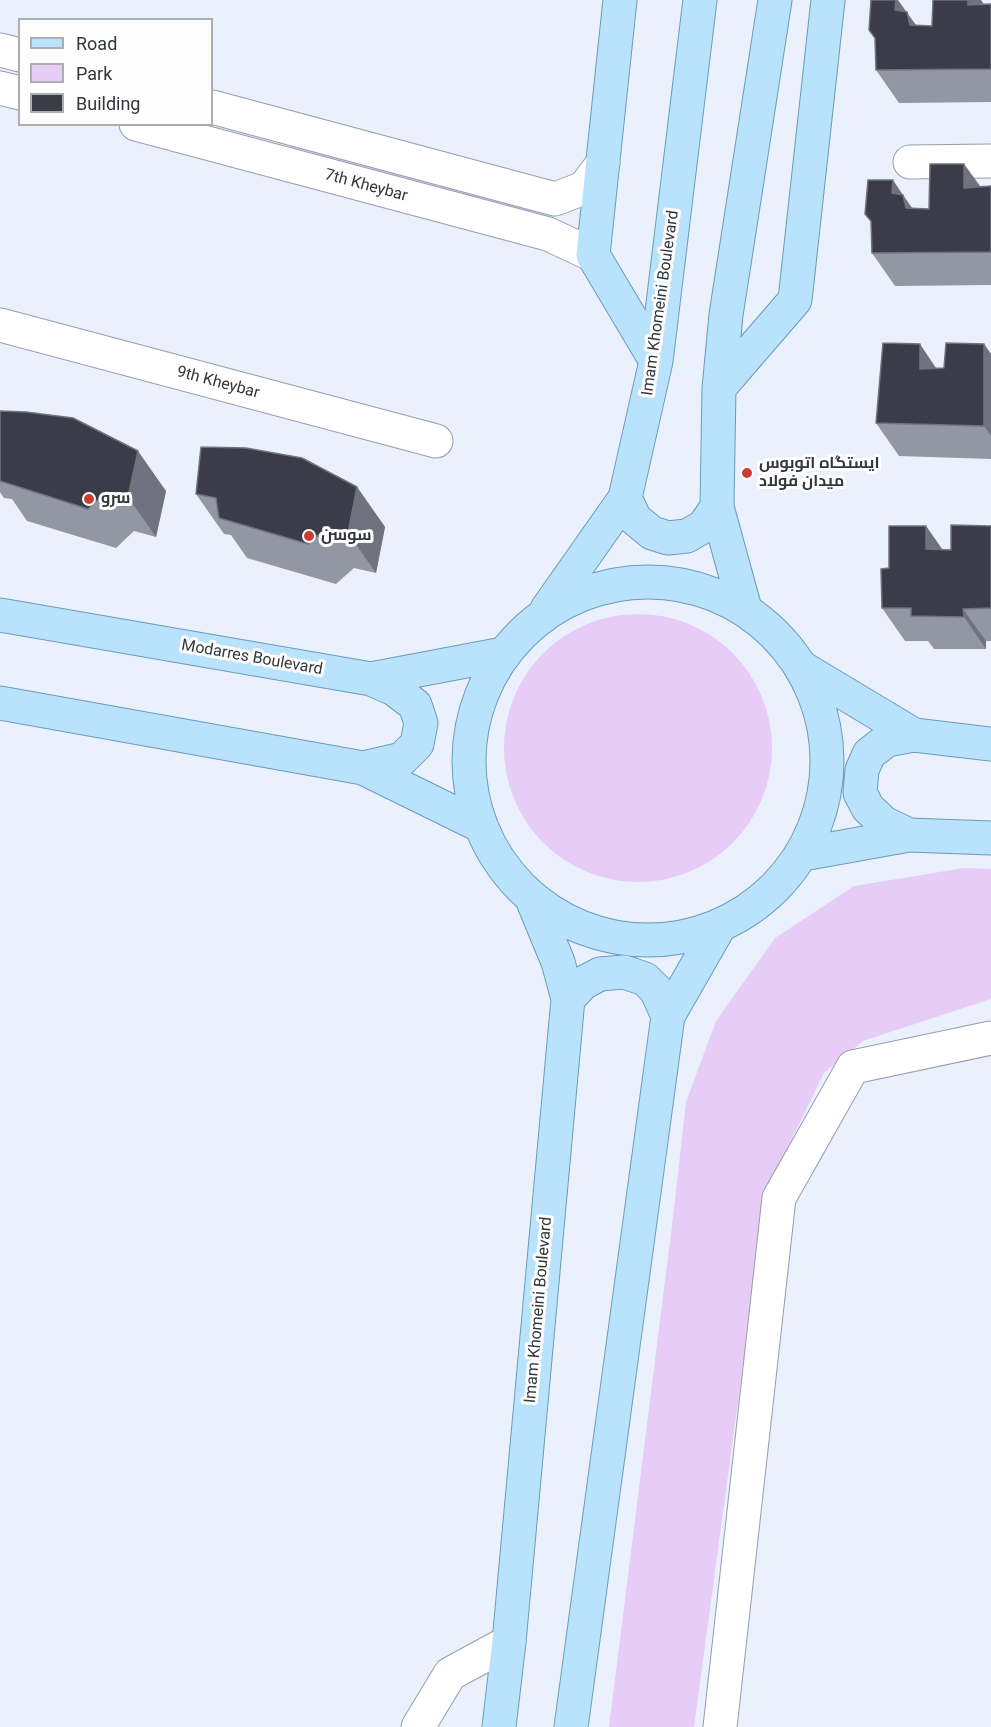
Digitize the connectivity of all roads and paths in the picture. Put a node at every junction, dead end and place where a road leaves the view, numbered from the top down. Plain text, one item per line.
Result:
1 (620, 0) edge
2 (700, 0) edge
3 (775, 0) edge
4 (828, 0) edge
5 (0, 50) edge
6 (18, 54) edge
7 (0, 88) edge
8 (18, 92) edge
9 (213, 107) edge
10 (254, 118) junction
11 (143, 126) edge
12 (244, 153) junction
13 (991, 161) edge
14 (910, 162) dead end
15 (603, 163) junction
16 (555, 200) junction
17 (548, 234) junction
18 (593, 255) junction
19 (0, 326) edge
20 (656, 361) junction
21 (719, 388) junction
22 (436, 441) dead end
23 (625, 498) junction
24 (717, 507) junction
25 (745, 609) junction
26 (0, 615) edge
27 (543, 615) junction
28 (503, 654) junction
29 (804, 669) junction
30 (371, 679) junction
31 (0, 703) edge
32 (914, 735) junction
33 (991, 744) edge
34 (363, 768) junction
35 (479, 825) junction
36 (909, 835) junction
37 (991, 838) edge
38 (803, 854) junction
39 (532, 899) junction
40 (719, 927) junction
41 (568, 999) junction
42 (668, 1016) junction
43 (991, 1038) edge
44 (509, 1642) junction
45 (418, 1727) edge
46 (499, 1727) edge
47 (571, 1727) edge
48 (720, 1727) edge

1 - 15 main road
2 - 20 main road, Imam Khomeini Boulevard
3 - 21 main road
4 - 21 main road
5 - 6 street
7 - 8 street
9 - 10 street
10 - 12 street
10 - 16 street
11 - 12 street, 7th Kheybar
12 - 17 street, 7th Kheybar
13 - 14 street
15 - 16 street
15 - 18 main road
16 - 17 street
17 - 18 street, 7th Kheybar
18 - 20 main road
19 - 22 street, 9th Kheybar
20 - 23 main road, Imam Khomeini Boulevard
21 - 24 main road
23 - 24 main road
23 - 27 main road, Imam Khomeini Boulevard
24 - 25 main road
25 - 27 main road
25 - 29 main road
26 - 30 main road, Modarres Boulevard
27 - 28 main road
28 - 30 main road, Modarres Boulevard
28 - 35 main road
29 - 32 main road
29 - 38 main road
30 - 34 main road
31 - 34 main road
32 - 33 main road
32 - 36 main road
34 - 35 main road
35 - 39 main road
36 - 37 main road
36 - 38 main road
38 - 40 main road
39 - 40 main road
39 - 41 main road, Imam Khomeini Boulevard
40 - 42 main road
41 - 42 main road
41 - 44 main road, Imam Khomeini Boulevard
42 - 47 main road
43 - 48 street
44 - 45 street
44 - 46 main road, Imam Khomeini Boulevard

